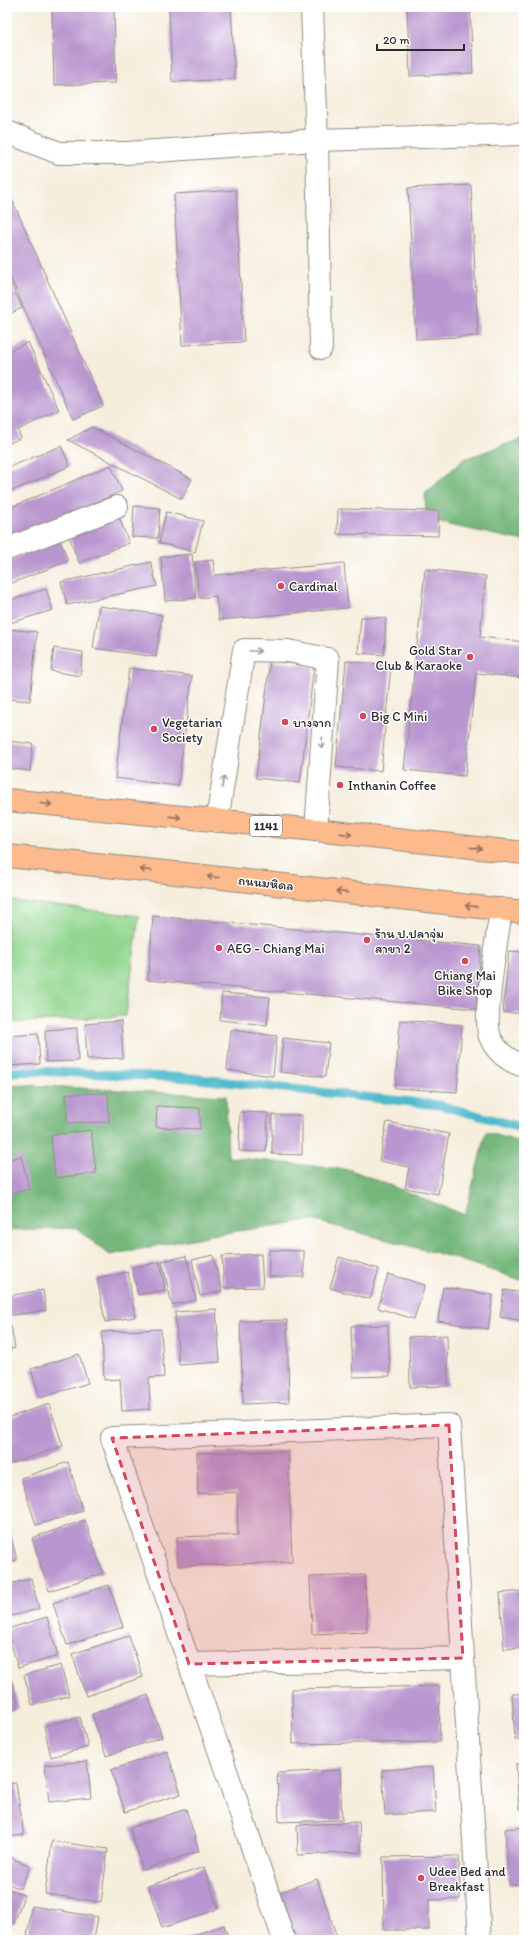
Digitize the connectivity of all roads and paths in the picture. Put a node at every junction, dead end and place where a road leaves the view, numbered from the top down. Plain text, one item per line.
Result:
1 (312, 7) edge
2 (7, 132) edge
3 (524, 134) edge
4 (317, 140) junction
5 (320, 348) dead end
6 (117, 507) dead end
7 (7, 549) edge
8 (7, 800) edge
9 (217, 821) junction
10 (316, 830) junction
11 (524, 853) edge
12 (7, 856) edge
13 (501, 909) junction
14 (524, 912) edge
15 (524, 1066) edge
16 (463, 1658) junction
17 (190, 1664) junction
18 (284, 1940) edge
19 (480, 1940) edge

1 - 4 street
2 - 4 street
3 - 4 street
4 - 5 street
6 - 7 street
8 -> 9 main road, 1141
9 - 10 main road, 1141
9 -> 10 street
10 -> 11 main road, 1141
13 -> 12 main road, ถนนมหิดล
13 - 14 main road, ถนนมหิดล
13 - 15 street
16 - 17 street
16 - 17 street
16 - 19 street
17 - 18 street

